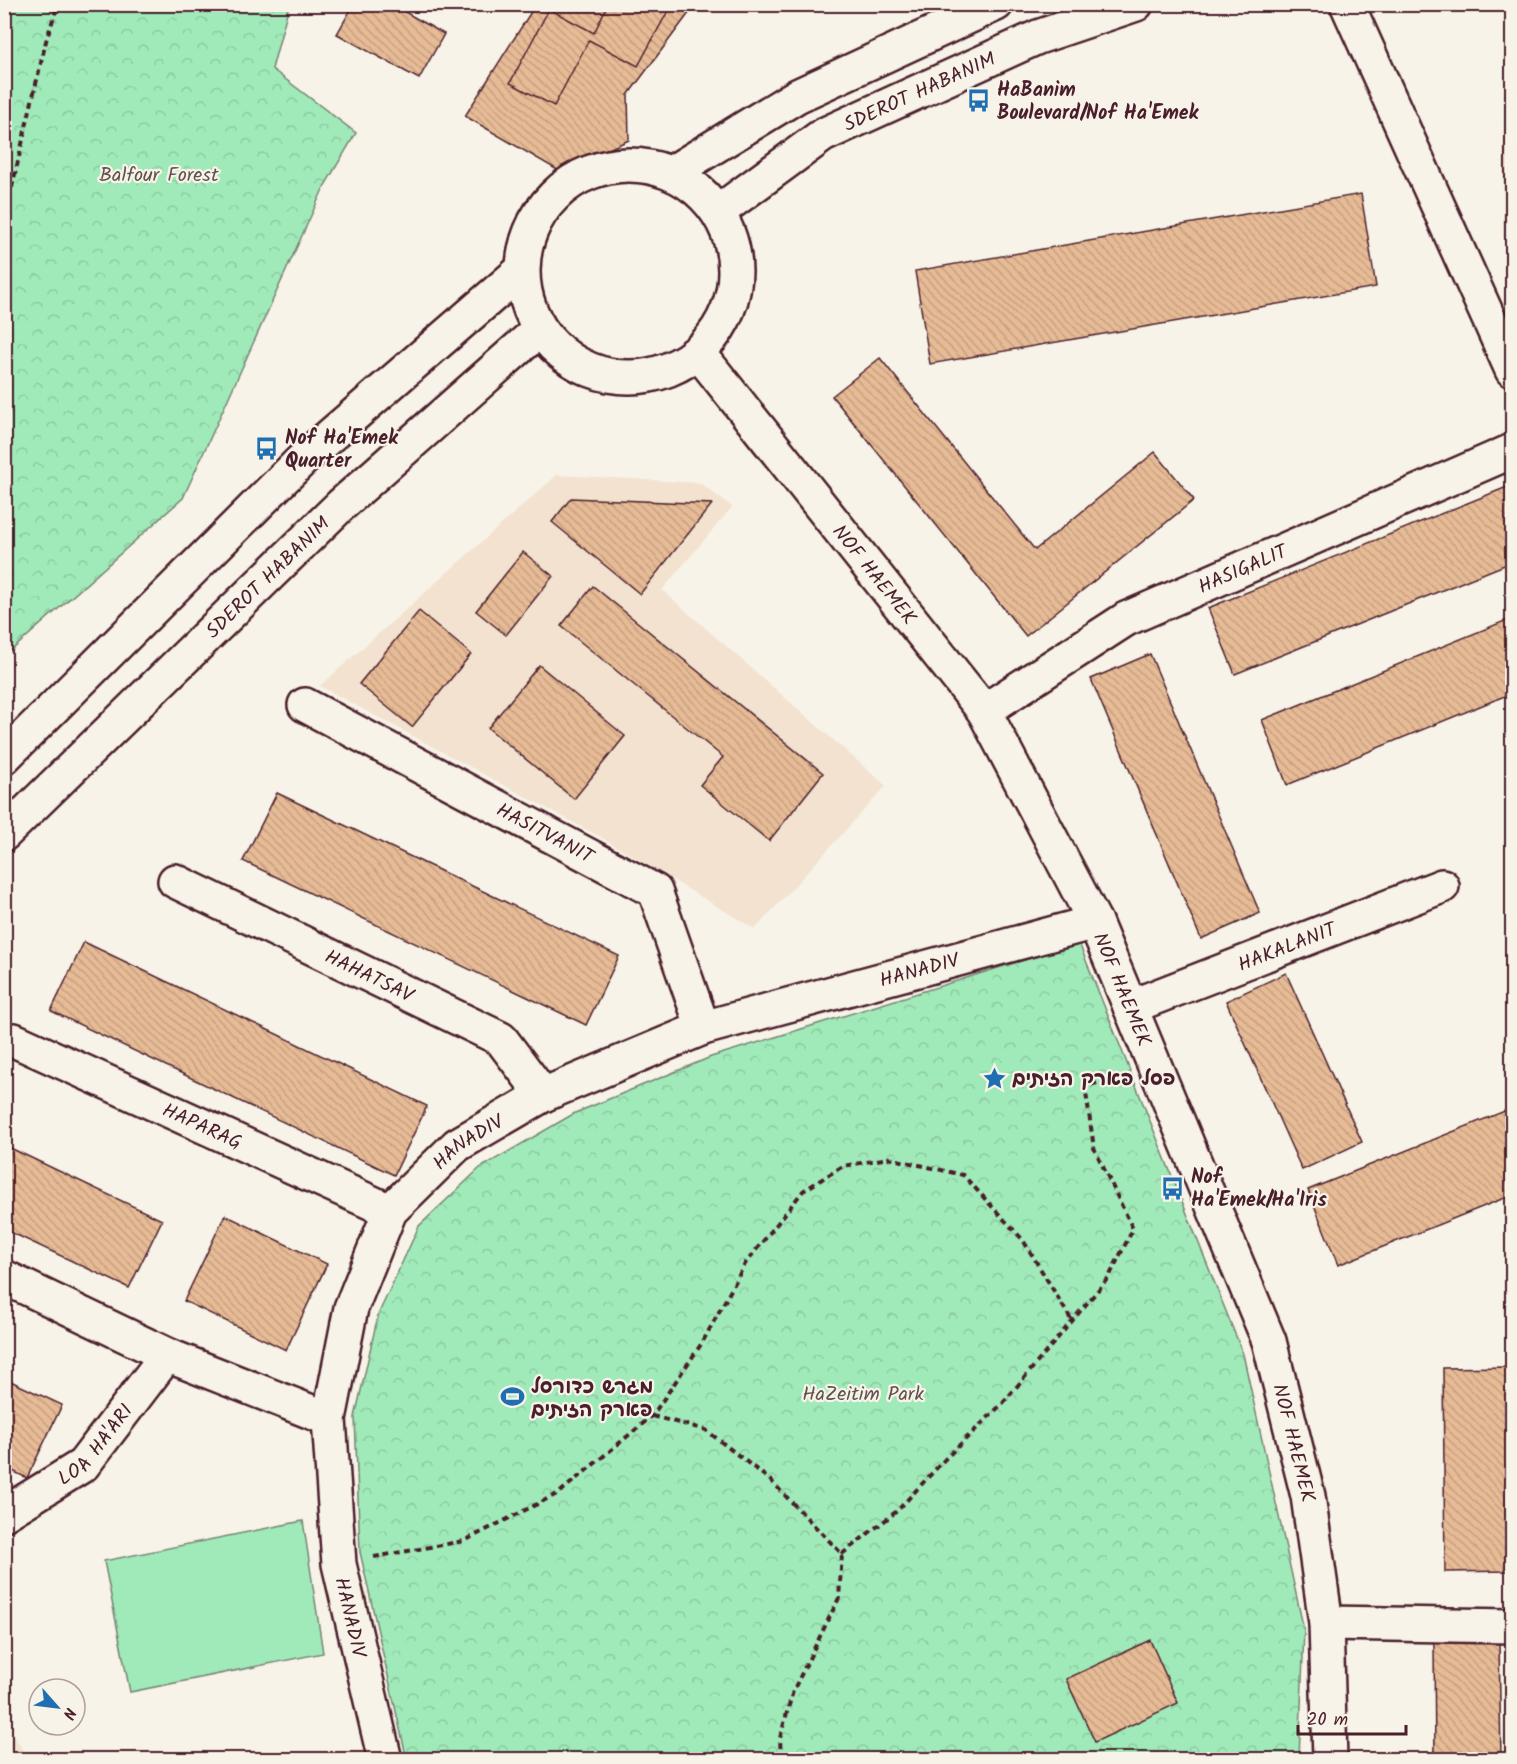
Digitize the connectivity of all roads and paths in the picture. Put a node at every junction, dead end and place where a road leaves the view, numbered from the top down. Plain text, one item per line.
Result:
1 (58, 4) edge
2 (996, 4) edge
3 (1136, 4) edge
4 (1347, 4) edge
5 (671, 173) junction
6 (4, 207) edge
7 (718, 212) junction
8 (522, 270) junction
9 (540, 330) junction
10 (698, 352) junction
11 (1512, 370) edge
12 (1512, 451) edge
13 (305, 705) dead end
14 (984, 711) junction
15 (4, 757) edge
16 (4, 834) edge
17 (175, 881) dead end
18 (1442, 886) dead end
19 (1095, 922) junction
20 (1130, 1007) junction
21 (704, 1028) junction
22 (14, 1040) dead end
23 (1155, 1069) junction
24 (543, 1095) junction
25 (390, 1211) junction
26 (4, 1276) edge
27 (1072, 1321) junction
28 (167, 1355) junction
29 (652, 1416) junction
30 (329, 1419) junction
31 (4, 1514) edge
32 (842, 1554) junction
33 (339, 1564) junction
34 (1326, 1623) junction
35 (1512, 1626) edge
36 (385, 1760) edge
37 (781, 1760) edge
38 (1330, 1760) edge

1 - 6 path
2 - 5 street
3 - 7 street, SDEROT HABANIM
4 - 11 street
5 - 7 street
5 - 8 street
7 - 10 street
8 - 9 street
8 - 15 street
9 - 10 street
9 - 16 street, SDEROT HABANIM
10 - 14 street, NOF HAEMEK
12 - 14 street, HASIGALIT
13 - 21 street, HASITVANIT
14 - 19 street, NOF HAEMEK
17 - 24 street, HAHATSAV
18 - 20 street, HAKALANIT
19 - 20 street, NOF HAEMEK
19 - 21 street, HANADIV
20 - 23 street, NOF HAEMEK
21 - 24 street, HANADIV
22 - 25 street, HAPARAG
23 - 27 path
23 - 34 street, NOF HAEMEK
24 - 25 street, HANADIV
25 - 30 street, HANADIV
26 - 28 street
27 - 29 path
27 - 32 path
28 - 30 street
28 - 31 street, LOA HA'ARI
29 - 32 path
29 - 33 path
30 - 33 street, HANADIV
32 - 37 path
33 - 36 street, HANADIV
34 - 35 street
34 - 38 street, NOF HAEMEK

